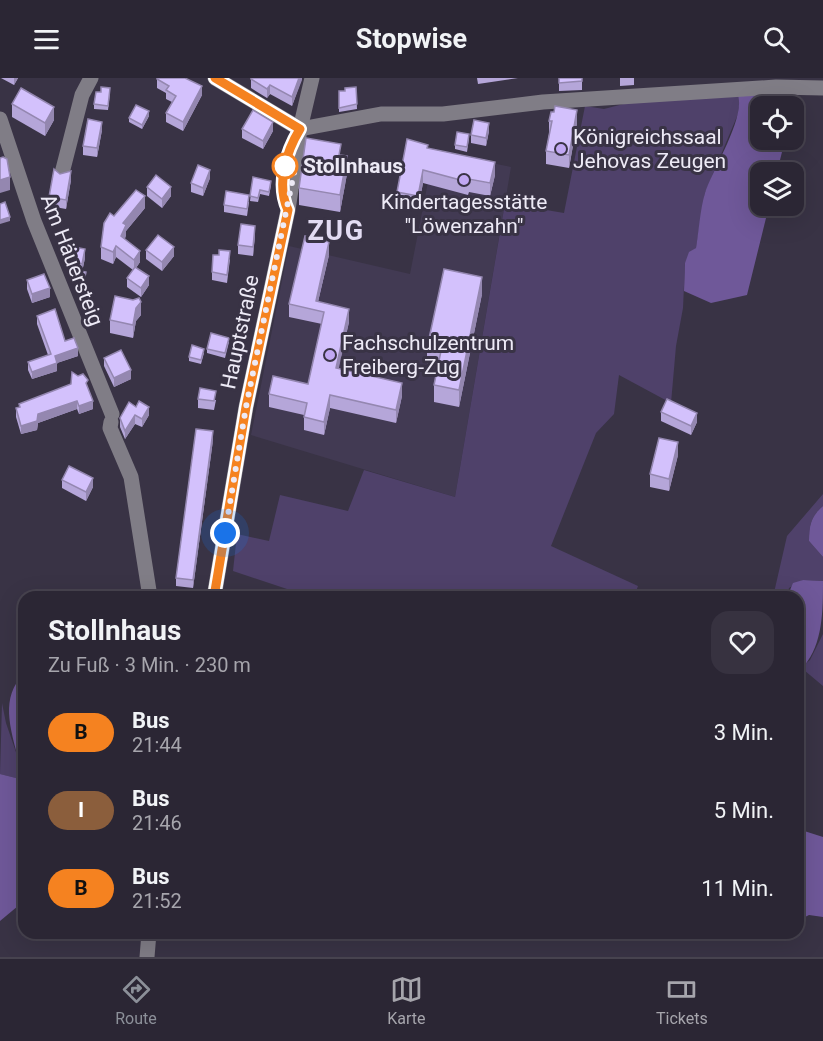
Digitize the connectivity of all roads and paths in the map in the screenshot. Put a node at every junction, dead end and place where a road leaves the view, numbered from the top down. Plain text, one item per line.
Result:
1 (90, 78) edge
2 (215, 78) edge
3 (312, 78) edge
4 (823, 88) edge
5 (0, 119) edge
6 (300, 129) junction
7 (62, 173) edge
8 (149, 591) edge
9 (215, 591) edge
10 (148, 939) edge
11 (147, 957) edge

1 - 7 street
2 - 6 street
3 - 6 street, Hauptstraße
4 - 6 street
5 - 8 street, Am Häuersteig
6 - 9 street, Hauptstraße
10 - 11 street

